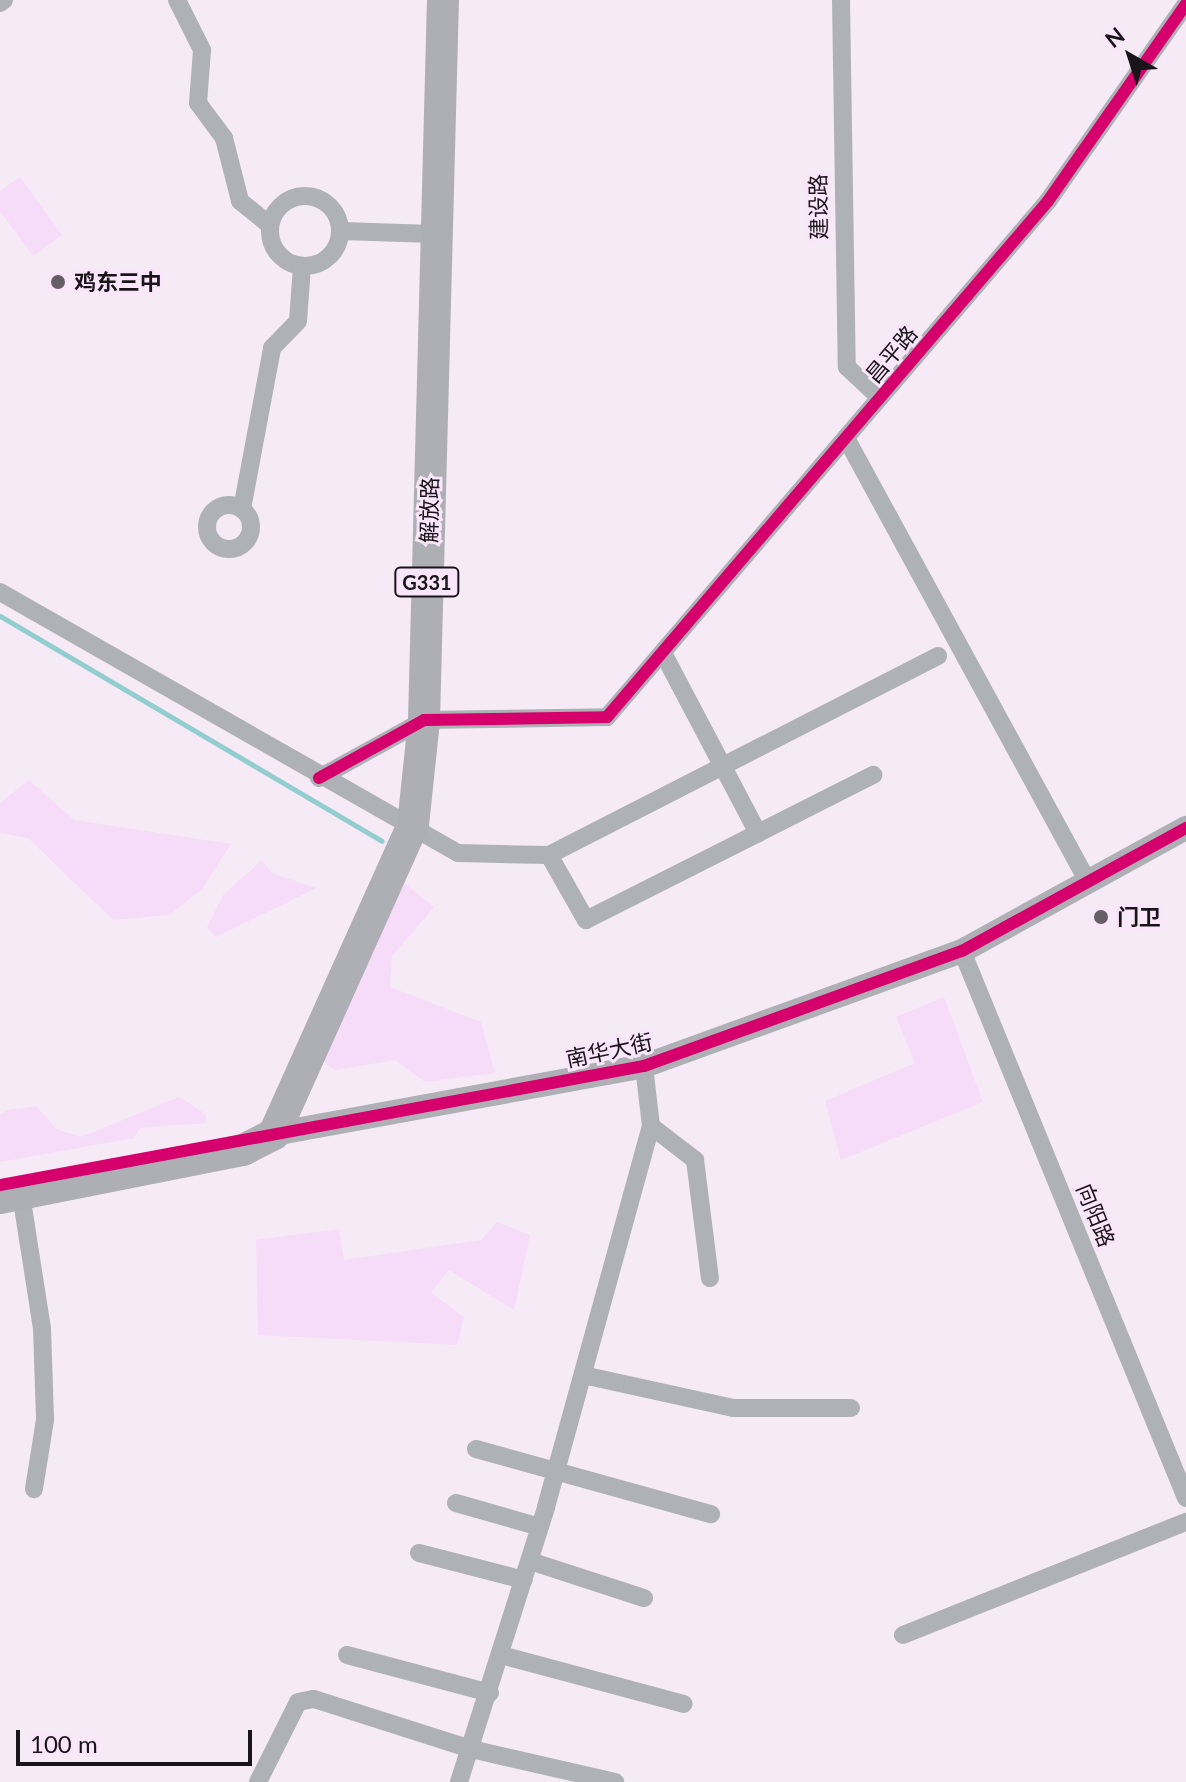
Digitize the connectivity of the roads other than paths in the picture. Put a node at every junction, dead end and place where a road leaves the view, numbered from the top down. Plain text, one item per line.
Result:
1 (177, 0) edge
2 (443, 0) edge
3 (841, 0) edge
4 (1186, 4) edge
5 (270, 225) junction
6 (341, 231) junction
7 (434, 234) junction
8 (302, 267) junction
9 (880, 398) junction
10 (846, 438) junction
11 (242, 509) dead end
12 (0, 592) edge
13 (663, 653) junction
14 (938, 656) dead end
15 (424, 720) junction
16 (723, 766) junction
17 (873, 775) dead end
18 (319, 778) junction
19 (413, 825) junction
20 (1186, 828) edge
21 (758, 833) junction
22 (549, 855) junction
23 (1088, 882) junction
24 (962, 951) junction
25 (644, 1066) junction
26 (651, 1126) junction
27 (274, 1134) junction
28 (10, 1190) edge
29 (710, 1278) dead end
30 (583, 1375) junction
31 (851, 1408) dead end
32 (476, 1449) dead end
33 (553, 1471) junction
34 (34, 1489) dead end
35 (1186, 1498) edge
36 (456, 1503) dead end
37 (711, 1514) dead end
38 (1186, 1522) edge
39 (540, 1527) junction
40 (419, 1553) dead end
41 (530, 1561) junction
42 (524, 1580) junction
43 (644, 1598) dead end
44 (903, 1635) dead end
45 (347, 1655) dead end
46 (501, 1655) junction
47 (490, 1693) junction
48 (684, 1704) dead end
49 (471, 1749) junction
50 (258, 1782) edge
51 (459, 1782) edge
52 (615, 1782) edge

1 - 5 street
2 - 7 highway, 解放路 / G331
3 - 9 street, 建设路
4 - 9 street, 昌平路
5 - 6 street
5 - 8 street
6 - 7 street
6 - 8 street
7 - 15 highway, 解放路 / G331
8 - 11 street
9 - 10 street, 昌平路
10 - 13 street, 昌平路
10 - 23 street
12 - 18 street
13 - 15 street, 昌平路
13 - 16 street
14 - 16 street
15 - 18 street
15 - 19 highway, 解放路 / G331
16 - 21 street
16 - 22 street
17 - 21 street
18 - 19 street
19 - 22 street
19 - 27 highway, 解放路 / G331
20 - 23 main road, 南华大街
21 - 22 street
23 - 24 main road, 南华大街
24 - 25 main road, 南华大街
24 - 35 street, 向阳路
25 - 26 street
25 - 27 main road, 南华大街
26 - 29 street
26 - 30 street
27 - 28 highway, 南华大街
28 - 34 street
30 - 31 street
30 - 33 street
32 - 33 street
33 - 37 street
33 - 39 street
36 - 39 street
38 - 44 street
39 - 41 street
40 - 42 street
41 - 42 street
41 - 43 street
42 - 46 street
45 - 47 street
46 - 47 street
46 - 48 street
47 - 49 street
49 - 50 street
49 - 51 street
49 - 52 street

